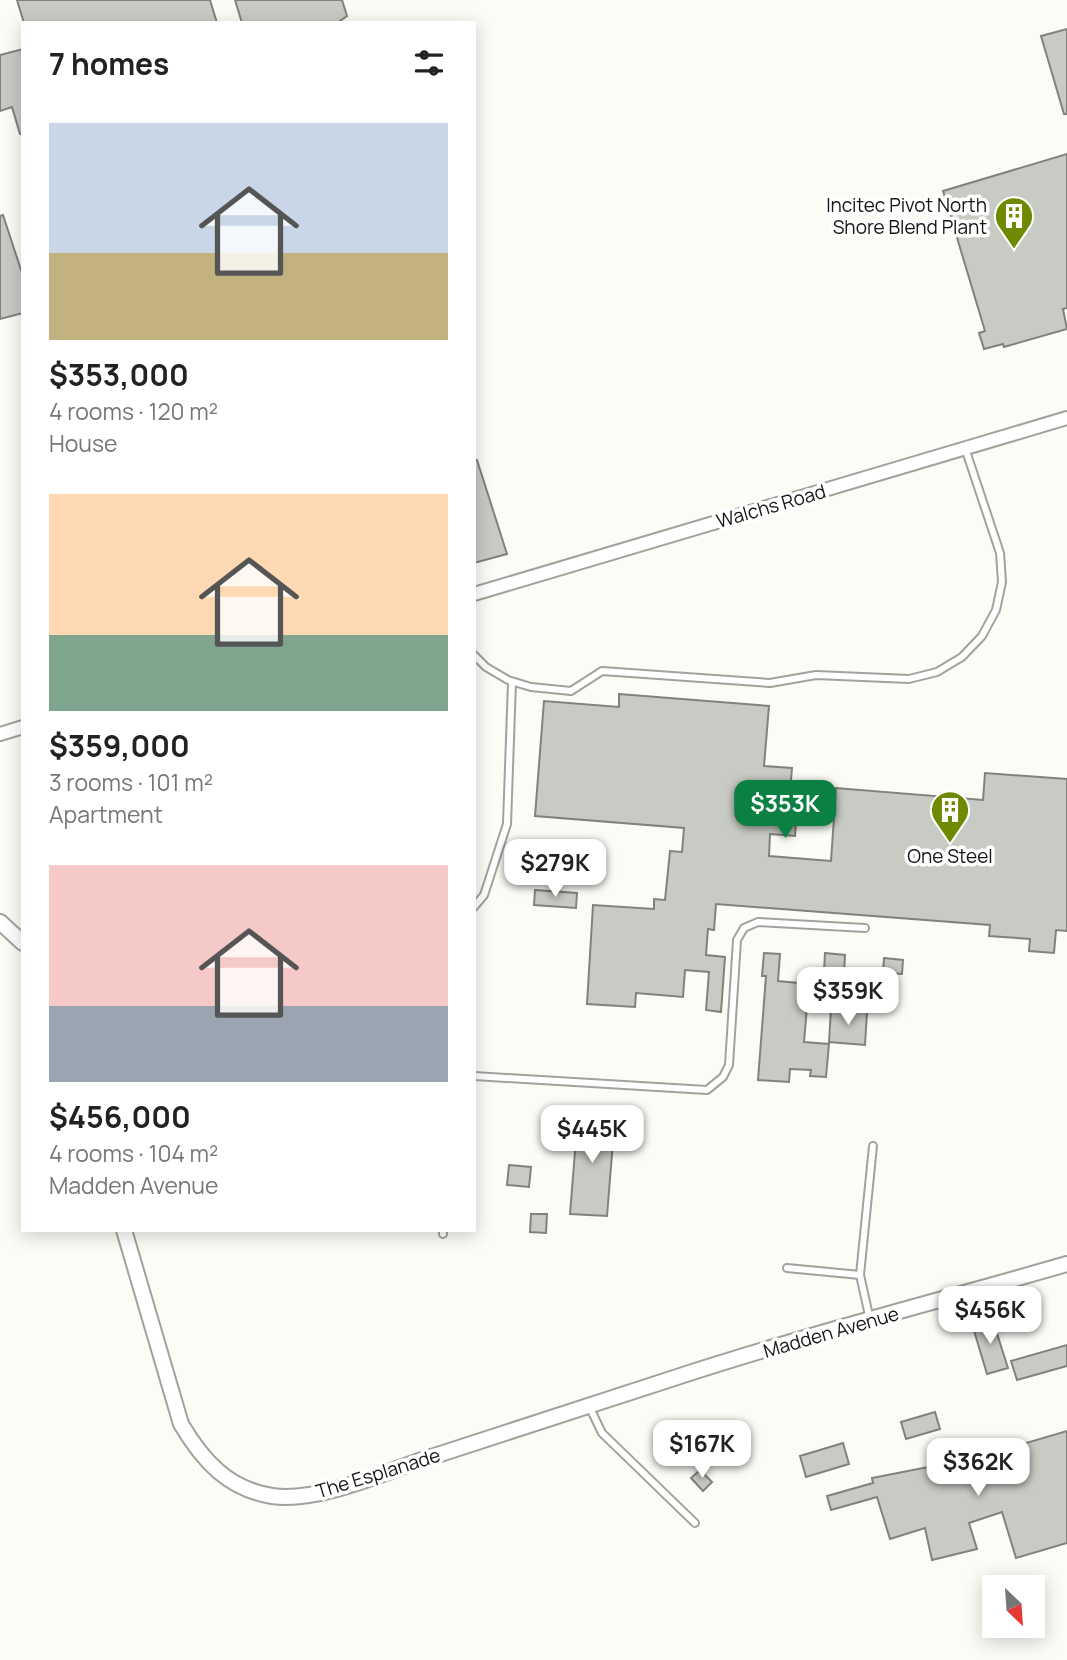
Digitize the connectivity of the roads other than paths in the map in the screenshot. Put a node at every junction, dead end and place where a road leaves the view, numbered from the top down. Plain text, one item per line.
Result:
1 (1067, 418) edge
2 (965, 448) junction
3 (476, 593) edge
4 (476, 657) edge
5 (512, 682) junction
6 (21, 728) edge
7 (0, 734) edge
8 (476, 905) edge
9 (0, 922) edge
10 (865, 928) dead end
11 (21, 941) edge
12 (476, 1076) edge
13 (873, 1146) dead end
14 (125, 1232) edge
15 (1067, 1264) edge
16 (788, 1268) dead end
17 (860, 1275) junction
18 (870, 1321) junction
19 (676, 1377) joint
20 (589, 1406) junction
21 (695, 1523) dead end

1 - 2 street, Walchs Road
2 - 3 street, Walchs Road
2 - 5 lane
4 - 5 lane
5 - 8 lane
6 - 7 street
9 - 11 street
10 - 12 lane
13 - 17 lane
14 - 20 street, The Esplanade
15 - 18 street, Madden Avenue
16 - 17 lane
17 - 18 lane
18 - 19 street, Madden Avenue
19 - 20 street, The Esplanade
20 - 21 lane

